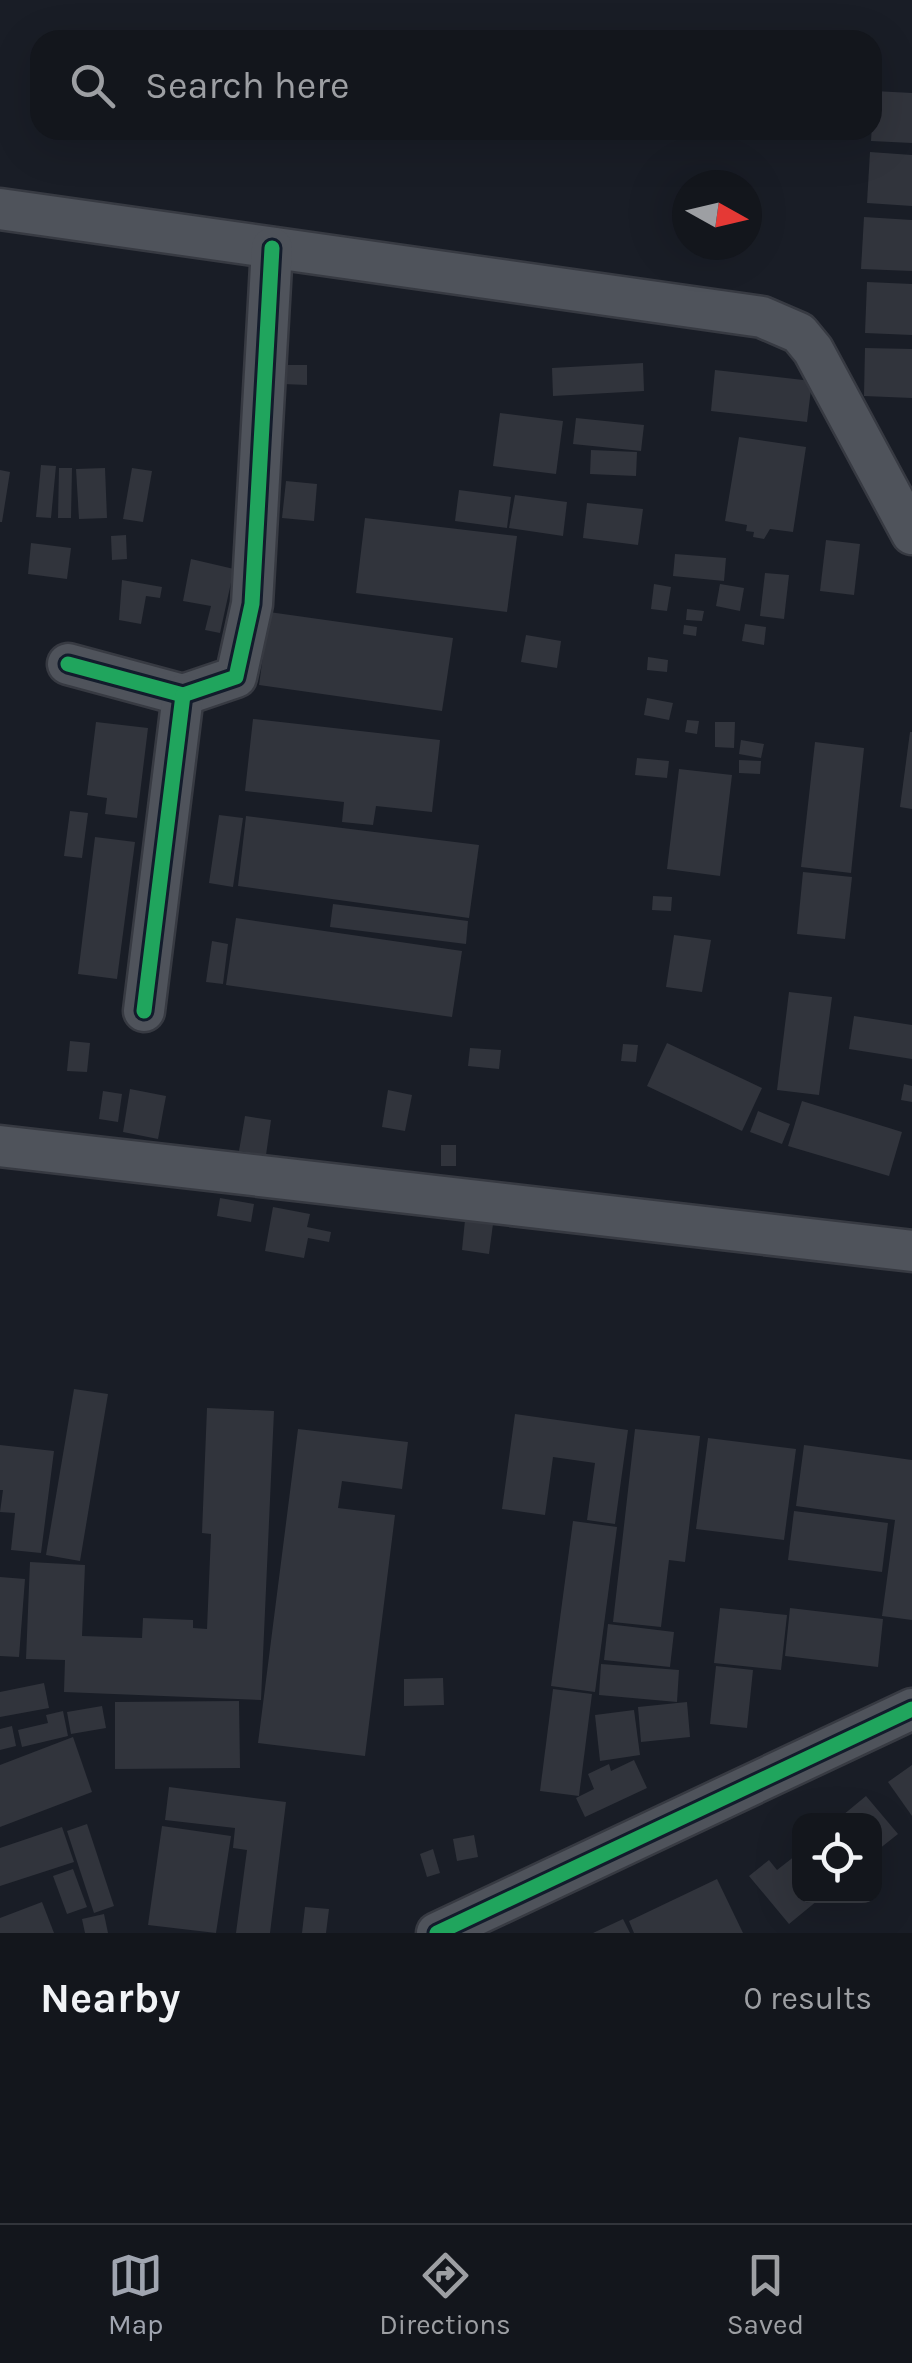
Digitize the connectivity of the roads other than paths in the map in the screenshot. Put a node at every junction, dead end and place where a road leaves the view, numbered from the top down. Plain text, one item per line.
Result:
1 (0, 210) edge
2 (272, 248) junction
3 (912, 534) edge
4 (68, 664) dead end
5 (183, 694) junction
6 (144, 1011) dead end
7 (0, 1146) edge
8 (912, 1252) edge
9 (912, 1709) edge
10 (437, 1933) edge

1 - 2 street
2 - 3 street
2 - 5 street
4 - 5 street
5 - 6 street
7 - 8 street
9 - 10 street

